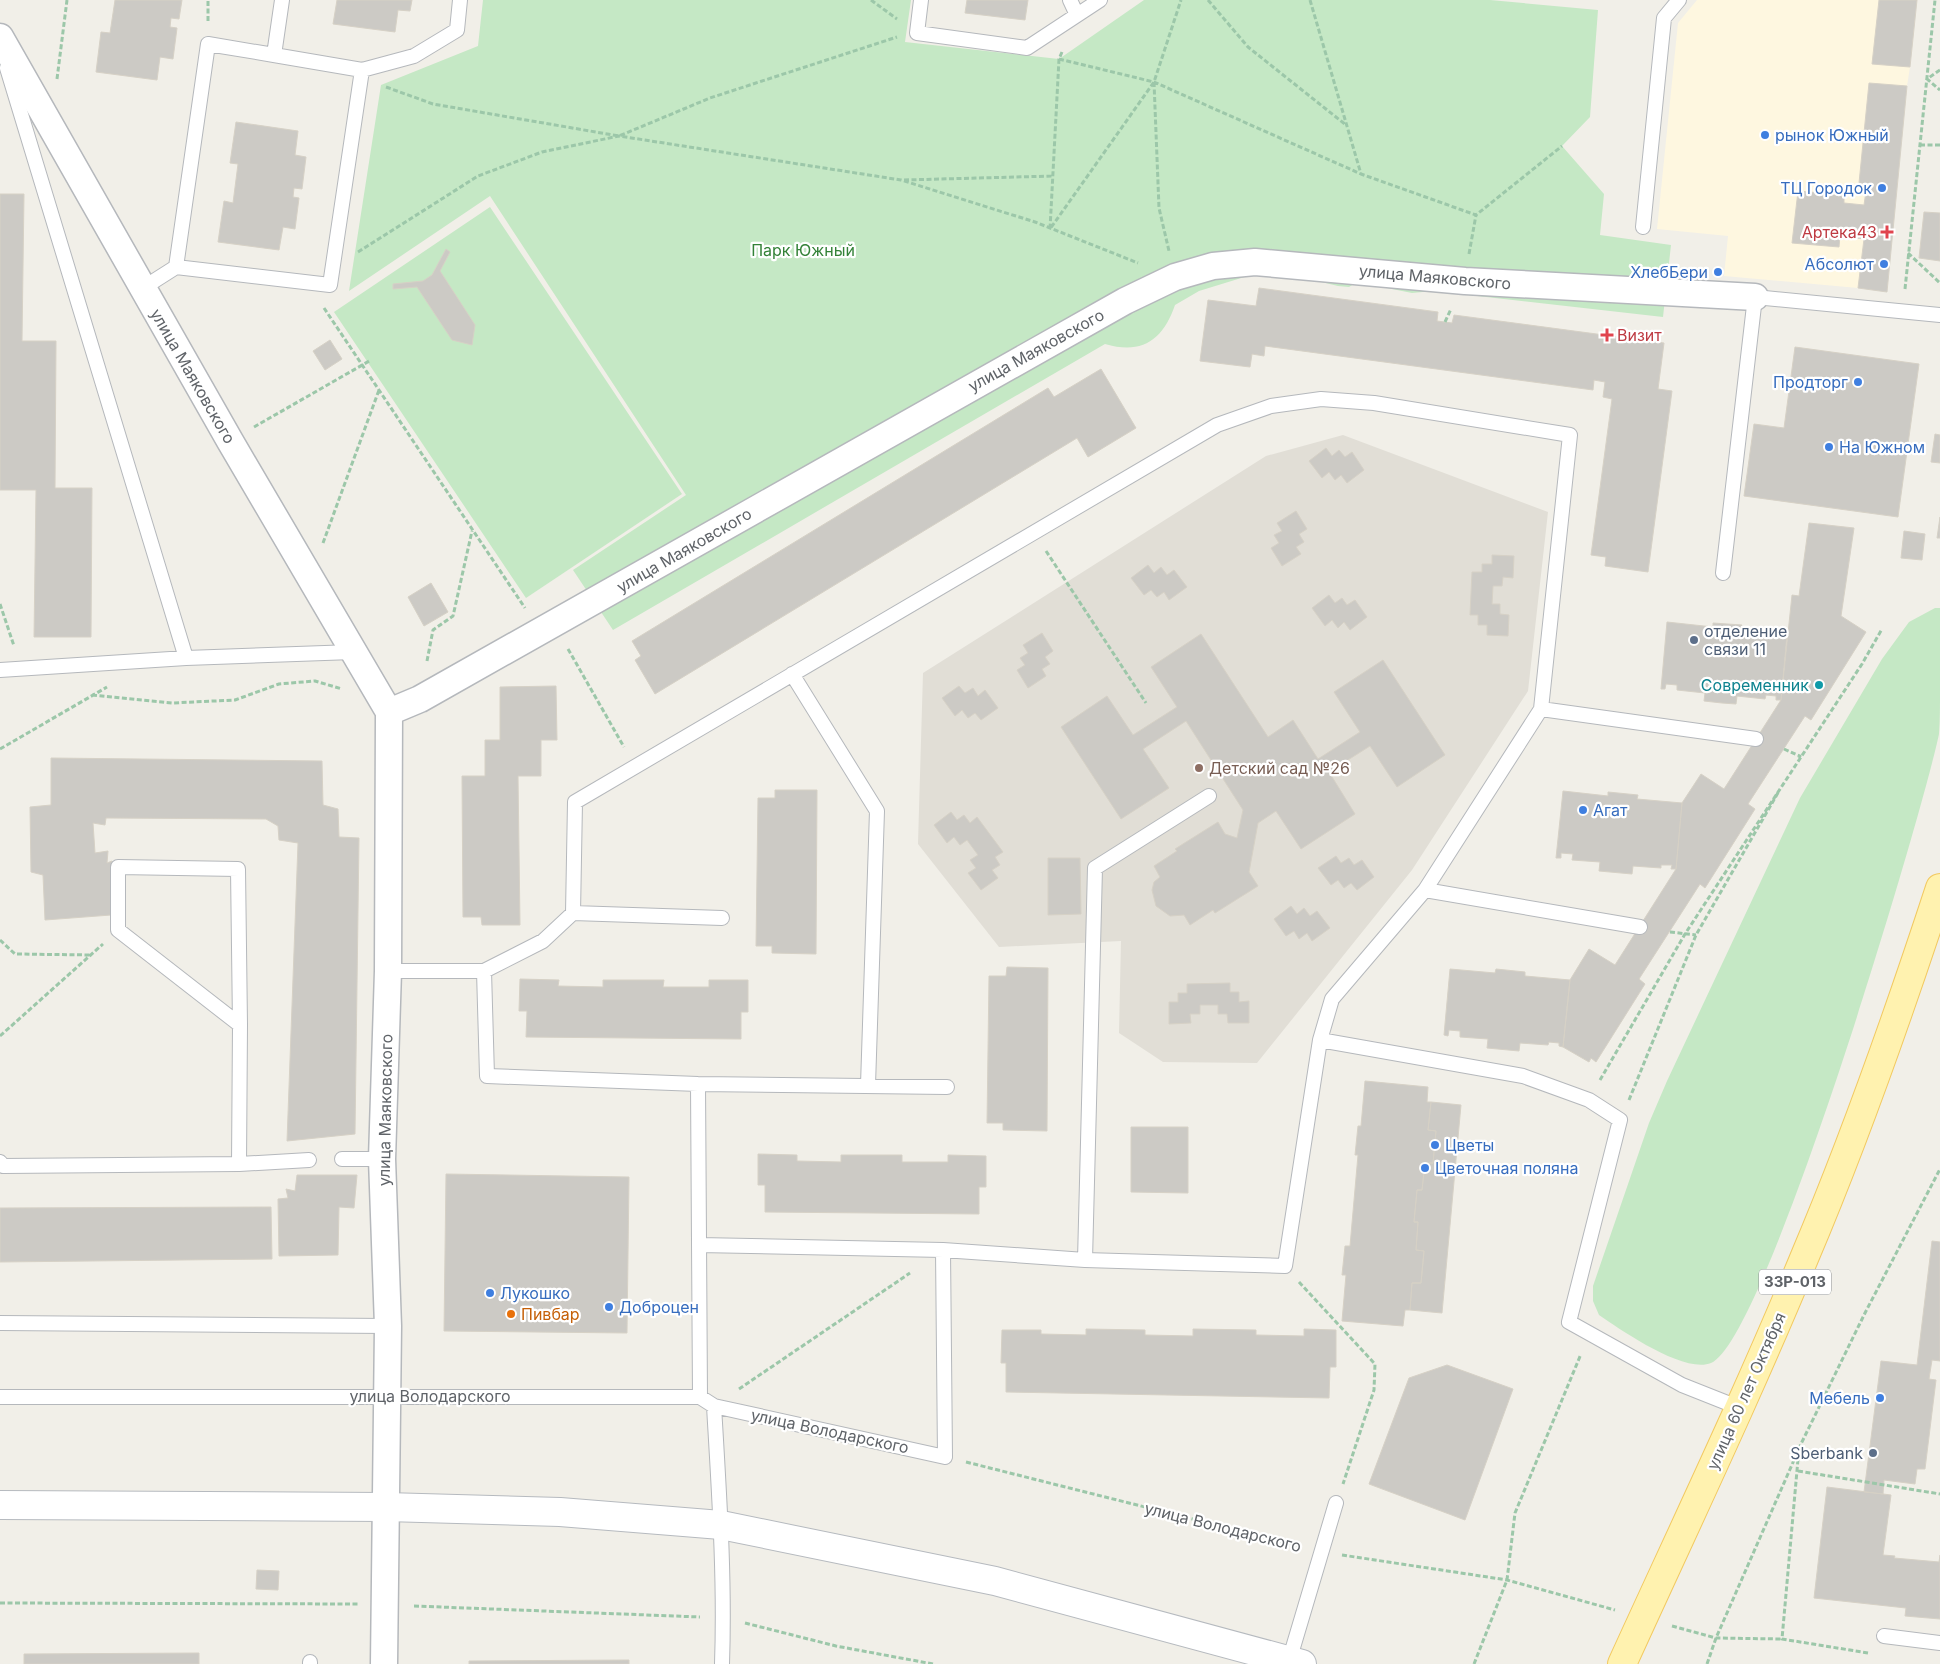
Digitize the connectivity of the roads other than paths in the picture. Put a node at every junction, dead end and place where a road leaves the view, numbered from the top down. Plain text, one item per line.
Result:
1 (282, 0) edge
2 (460, 0) edge
3 (921, 0) edge
4 (1070, 0) edge
5 (1100, 0) edge
6 (1679, 0) edge
7 (1077, 15) junction
8 (0, 37) edge
9 (0, 45) edge
10 (274, 55) junction
11 (362, 70) junction
12 (1643, 227) dead end
13 (176, 267) junction
14 (143, 288) junction
15 (1755, 297) junction
16 (1940, 315) edge
17 (1723, 574) dead end
18 (353, 652) junction
19 (186, 658) junction
20 (0, 670) edge
21 (792, 674) junction
22 (1541, 708) junction
23 (389, 712) junction
24 (1756, 738) dead end
25 (1209, 796) dead end
26 (1940, 888) edge
27 (1425, 890) junction
28 (573, 913) junction
29 (722, 918) dead end
30 (1640, 926) dead end
31 (388, 971) junction
32 (484, 971) junction
33 (240, 1025) junction
34 (1320, 1040) junction
35 (698, 1084) junction
36 (868, 1085) junction
37 (947, 1087) dead end
38 (342, 1159) dead end
39 (382, 1159) junction
40 (309, 1160) dead end
41 (0, 1162) edge
42 (238, 1164) junction
43 (699, 1245) junction
44 (943, 1250) junction
45 (1085, 1260) junction
46 (0, 1323) edge
47 (388, 1326) junction
48 (387, 1395) junction
49 (0, 1397) edge
50 (700, 1397) junction
51 (714, 1406) junction
52 (1740, 1408) junction
53 (1336, 1503) road end
54 (0, 1505) edge
55 (386, 1507) junction
56 (722, 1525) junction
57 (1884, 1636) dead end
58 (1940, 1643) edge
59 (1296, 1663) edge
60 (384, 1664) edge
61 (722, 1664) edge
62 (1622, 1664) edge

1 - 10 lane
2 - 11 lane
3 - 7 lane
4 - 7 lane
5 - 7 lane
6 - 12 lane
8 - 14 street, улица Маяковского
9 - 19 lane
10 - 11 lane
10 - 13 lane
11 - 13 lane
13 - 14 lane
14 - 18 street, улица Маяковского
15 - 16 lane
15 - 17 lane
15 - 23 street, улица Маяковского
18 - 19 lane
18 - 23 street, улица Маяковского
19 - 20 lane
21 - 22 lane
21 - 28 lane
21 - 36 lane
22 - 24 lane
22 - 27 lane
23 - 31 street, улица Маяковского
25 - 45 lane
26 - 52 main road, улица 60 лет Октября / 33Р-013
27 - 30 lane
27 - 34 lane
28 - 29 lane
28 - 32 lane
31 - 32 lane
31 - 39 street, улица Маяковского
32 - 35 lane
33 - 33 lane
33 - 42 lane
34 - 45 lane
34 - 52 lane
35 - 36 lane
35 - 43 lane
36 - 37 lane
38 - 39 lane
39 - 47 street, улица Маяковского
40 - 42 lane
41 - 42 lane
43 - 44 lane
43 - 50 lane
44 - 45 lane
44 - 51 lane, улица Володарского
46 - 47 lane
47 - 48 street, улица Маяковского
48 - 49 lane, улица Володарского
48 - 50 lane, улица Володарского
48 - 55 street, улица Маяковского
50 - 51 lane, улица Володарского
51 - 56 lane
52 - 62 main road, улица 60 лет Октября / 33Р-013
53 - 59 lane
54 - 55 street
55 - 56 street
55 - 60 street, улица Маяковского
56 - 59 street
56 - 61 lane
57 - 58 lane

